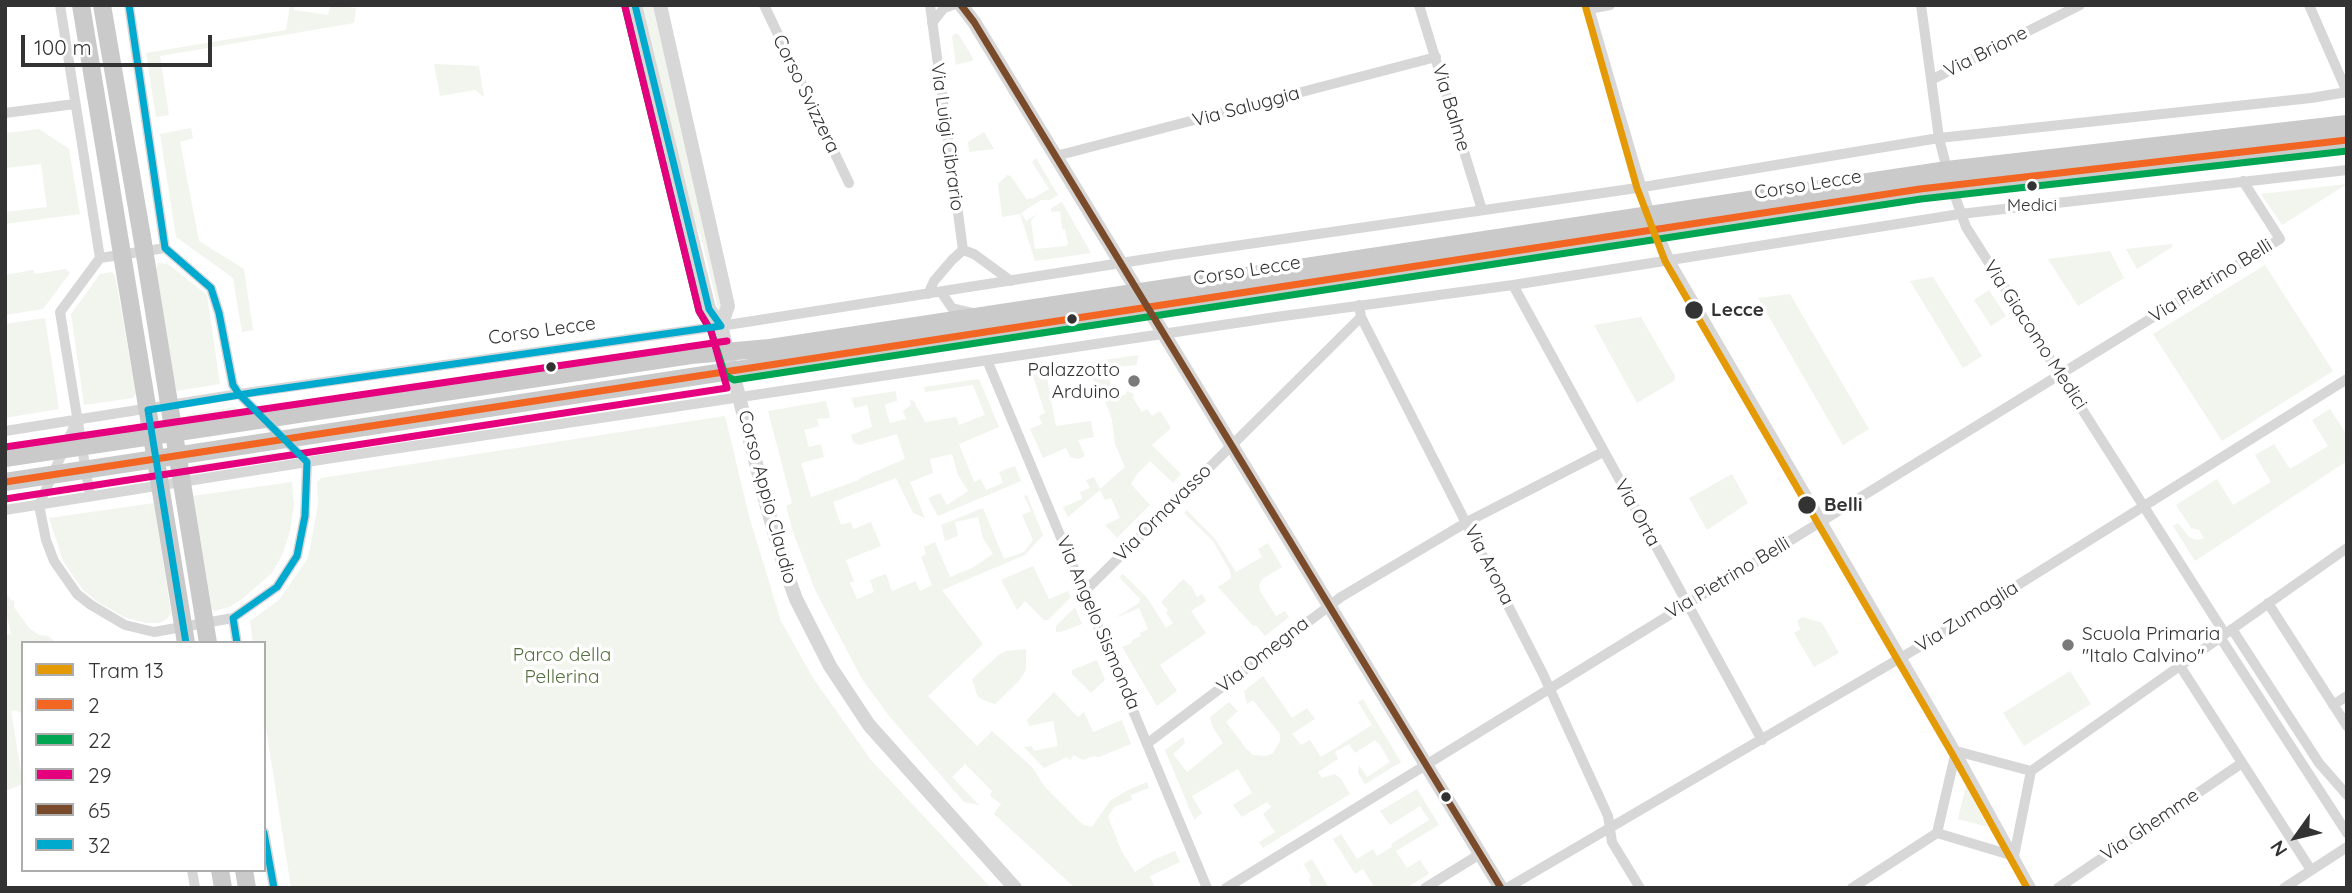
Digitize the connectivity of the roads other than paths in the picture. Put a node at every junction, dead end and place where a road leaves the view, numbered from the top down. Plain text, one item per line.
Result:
1 (60, 5) edge
2 (81, 5) edge
3 (102, 5) edge
4 (128, 5) edge
5 (635, 5) edge
6 (660, 5) edge
7 (764, 5) edge
8 (930, 5) edge
9 (953, 5) edge
10 (1419, 5) edge
11 (1610, 5) edge
12 (1922, 5) edge
13 (2080, 5) edge
14 (2309, 5) edge
15 (965, 7) edge
16 (1588, 7) edge
17 (932, 23) junction
18 (1436, 57) junction
19 (1931, 80) junction
20 (2347, 92) edge
21 (75, 104) junction
22 (5, 113) edge
23 (2347, 124) edge
24 (1939, 138) junction
25 (2347, 140) edge
26 (1056, 156) junction
27 (2347, 170) edge
28 (1949, 178) junction
29 (2243, 181) junction
30 (849, 183) dead end
31 (1642, 187) junction
32 (1482, 211) junction
33 (1960, 214) junction
34 (1653, 222) junction
35 (166, 248) junction
36 (963, 250) junction
37 (144, 251) junction
38 (122, 254) junction
39 (100, 258) junction
40 (1670, 261) junction
41 (1122, 263) junction
42 (1011, 281) junction
43 (1513, 285) junction
44 (1138, 291) junction
45 (941, 292) junction
46 (928, 294) junction
47 (1148, 308) junction
48 (1360, 311) junction
49 (983, 316) junction
50 (721, 326) junction
51 (1163, 334) junction
52 (729, 351) junction
53 (987, 360) junction
54 (733, 370) junction
55 (2060, 375) junction
56 (2347, 379) edge
57 (239, 394) junction
58 (740, 397) junction
59 (170, 406) junction
60 (148, 410) junction
61 (265, 419) junction
62 (77, 420) junction
63 (5, 431) edge
64 (174, 433) junction
65 (153, 436) junction
66 (285, 440) junction
67 (1231, 445) junction
68 (73, 447) junction
69 (1603, 452) junction
70 (178, 457) junction
71 (5, 458) edge
72 (156, 460) junction
73 (307, 462) junction
74 (86, 471) junction
75 (52, 476) junction
76 (5, 482) edge
77 (182, 482) junction
78 (161, 486) junction
79 (90, 496) junction
80 (39, 505) junction
81 (2144, 506) junction
82 (5, 510) edge
83 (1467, 522) junction
84 (1821, 522) junction
85 (2347, 548) edge
86 (1084, 591) junction
87 (2268, 603) junction
88 (1329, 604) junction
89 (1687, 604) junction
90 (233, 618) junction
91 (205, 624) junction
92 (2226, 633) junction
93 (184, 635) edge
94 (155, 637) edge
95 (208, 641) edge
96 (237, 641) edge
97 (1901, 658) junction
98 (2179, 666) junction
99 (1550, 687) junction
100 (2347, 696) edge
101 (2333, 705) junction
102 (2347, 726) edge
103 (1762, 740) junction
104 (1148, 743) junction
105 (1956, 751) junction
106 (2242, 763) junction
107 (1426, 764) junction
108 (2031, 771) junction
109 (2347, 795) edge
110 (1610, 830) junction
111 (1937, 833) junction
112 (2347, 833) edge
113 (266, 843) edge
114 (2347, 847) edge
115 (1480, 854) junction
116 (2014, 856) junction
117 (2311, 870) junction
118 (274, 888) edge
119 (1015, 888) edge
120 (1207, 888) edge
121 (1226, 888) edge
122 (1425, 888) edge
123 (1501, 888) edge
124 (1507, 888) edge
125 (1640, 888) edge
126 (1852, 888) edge
127 (2031, 888) edge
128 (2057, 888) edge
129 (2284, 888) edge

1 - 21 street
2 - 38 main road
3 - 37 main road
4 - 35 street
5 - 50 street, Corso Appio Claudio
6 - 50 street, Corso Appio Claudio
7 - 30 street, Corso Svizzera
8 - 17 street, Via Luigi Cibrario
9 - 17 street
10 - 18 street, Via Balme
11 - 16 street
12 - 19 street, Via Giacomo Medici
13 - 19 street, Via Brione
14 - 20 street
15 - 26 street
16 - 31 street
17 - 36 street, Via Luigi Cibrario
18 - 26 street, Via Saluggia
18 - 32 street, Via Balme
19 - 24 street, Via Giacomo Medici
20 - 24 street, Corso Lecce
21 - 22 street
21 - 39 street
23 - 28 main road, Corso Lecce
24 - 28 street, Via Giacomo Medici
24 - 31 street, Corso Lecce
25 - 28 main road, Corso Lecce
26 - 41 street
27 - 29 street
28 - 33 street, Via Giacomo Medici
28 - 34 main road, Corso Lecce
29 - 33 street
29 - 55 street, Via Pietrino Belli
31 - 32 street, Corso Lecce
31 - 34 street
32 - 41 street, Corso Lecce
33 - 40 street
33 - 55 street, Via Giacomo Medici
34 - 40 street
34 - 44 main road, Corso Lecce
34 - 47 main road, Corso Lecce
35 - 37 street
35 - 57 street
36 - 42 street
36 - 46 street
37 - 38 street
37 - 59 main road
38 - 39 street
38 - 60 main road
39 - 62 street
40 - 43 street
40 - 84 street
41 - 42 street, Corso Lecce
41 - 44 street
42 - 45 street, Corso Lecce
43 - 48 street
43 - 69 street, Via Orta
44 - 47 street
44 - 49 main road, Corso Lecce
45 - 46 street, Corso Lecce
45 - 49 street, Corso Lecce
46 - 50 street, Corso Lecce
47 - 51 street
47 - 54 main road, Corso Lecce
48 - 51 street
48 - 67 street, Via Ornavasso
48 - 83 street, Via Arona
49 - 52 main road, Corso Lecce
50 - 52 street, Corso Appio Claudio
50 - 57 street, Corso Lecce
51 - 53 street
51 - 67 street
52 - 54 street, Corso Appio Claudio
52 - 61 main road, Corso Lecce
53 - 58 street
53 - 86 street, Via Angelo Sismonda
54 - 58 street, Corso Appio Claudio
54 - 66 main road, Corso Lecce
55 - 81 street, Via Giacomo Medici
55 - 84 street, Via Pietrino Belli
56 - 81 street, Via Zumaglia
57 - 59 street, Corso Lecce
57 - 61 street
58 - 73 street
58 - 119 street, Corso Appio Claudio
59 - 60 street, Corso Lecce
59 - 64 main road
60 - 62 street, Corso Lecce
60 - 65 main road
61 - 64 main road, Corso Lecce
61 - 66 street
62 - 63 street, Corso Lecce
62 - 68 street
64 - 65 main road, Corso Lecce
64 - 70 main road
65 - 68 main road, Corso Lecce
65 - 72 main road
66 - 70 main road, Corso Lecce
66 - 73 street
67 - 86 street, Via Ornavasso
67 - 88 street
68 - 71 main road, Corso Lecce
68 - 74 street
68 - 75 street
69 - 83 street, Via Omegna
69 - 89 street, Via Orta
70 - 72 main road, Corso Lecce
70 - 77 main road
72 - 74 main road, Corso Lecce
72 - 78 main road
73 - 77 street
73 - 90 street
74 - 75 main road, Corso Lecce
74 - 79 street
75 - 76 main road, Corso Lecce
75 - 80 street
77 - 78 street
77 - 91 main road
78 - 79 street
78 - 93 main road
79 - 80 street
80 - 82 street
80 - 94 street
81 - 92 street, Via Giacomo Medici
81 - 97 street, Via Zumaglia
83 - 88 street, Via Omegna
83 - 99 street, Via Arona
84 - 89 street, Via Pietrino Belli
84 - 97 street
85 - 87 street
86 - 104 street, Via Angelo Sismonda
87 - 92 street
87 - 101 street
88 - 104 street, Via Omegna
88 - 107 street
89 - 99 street, Via Pietrino Belli
89 - 103 street, Via Orta
90 - 91 street
90 - 96 street
91 - 93 street
91 - 95 main road
92 - 98 street
92 - 109 street, Via Giacomo Medici
92 - 112 street, Via Giacomo Medici
93 - 94 street
97 - 103 street, Via Zumaglia
97 - 105 street
98 - 106 street
98 - 108 street
99 - 107 street, Via Pietrino Belli
99 - 110 street, Via Arona
100 - 101 street
101 - 102 street
103 - 110 street, Via Zumaglia
104 - 120 street, Via Angelo Sismonda
105 - 108 street
105 - 111 street
105 - 116 street
106 - 117 street
106 - 128 street, Via Ghemme
107 - 115 street
107 - 121 street, Via Pietrino Belli
108 - 116 street
110 - 124 street, Via Zumaglia
110 - 125 street, Via Arona
111 - 116 street
111 - 126 street
113 - 118 street
114 - 117 street
115 - 122 street
115 - 123 street
116 - 127 street
117 - 129 street

